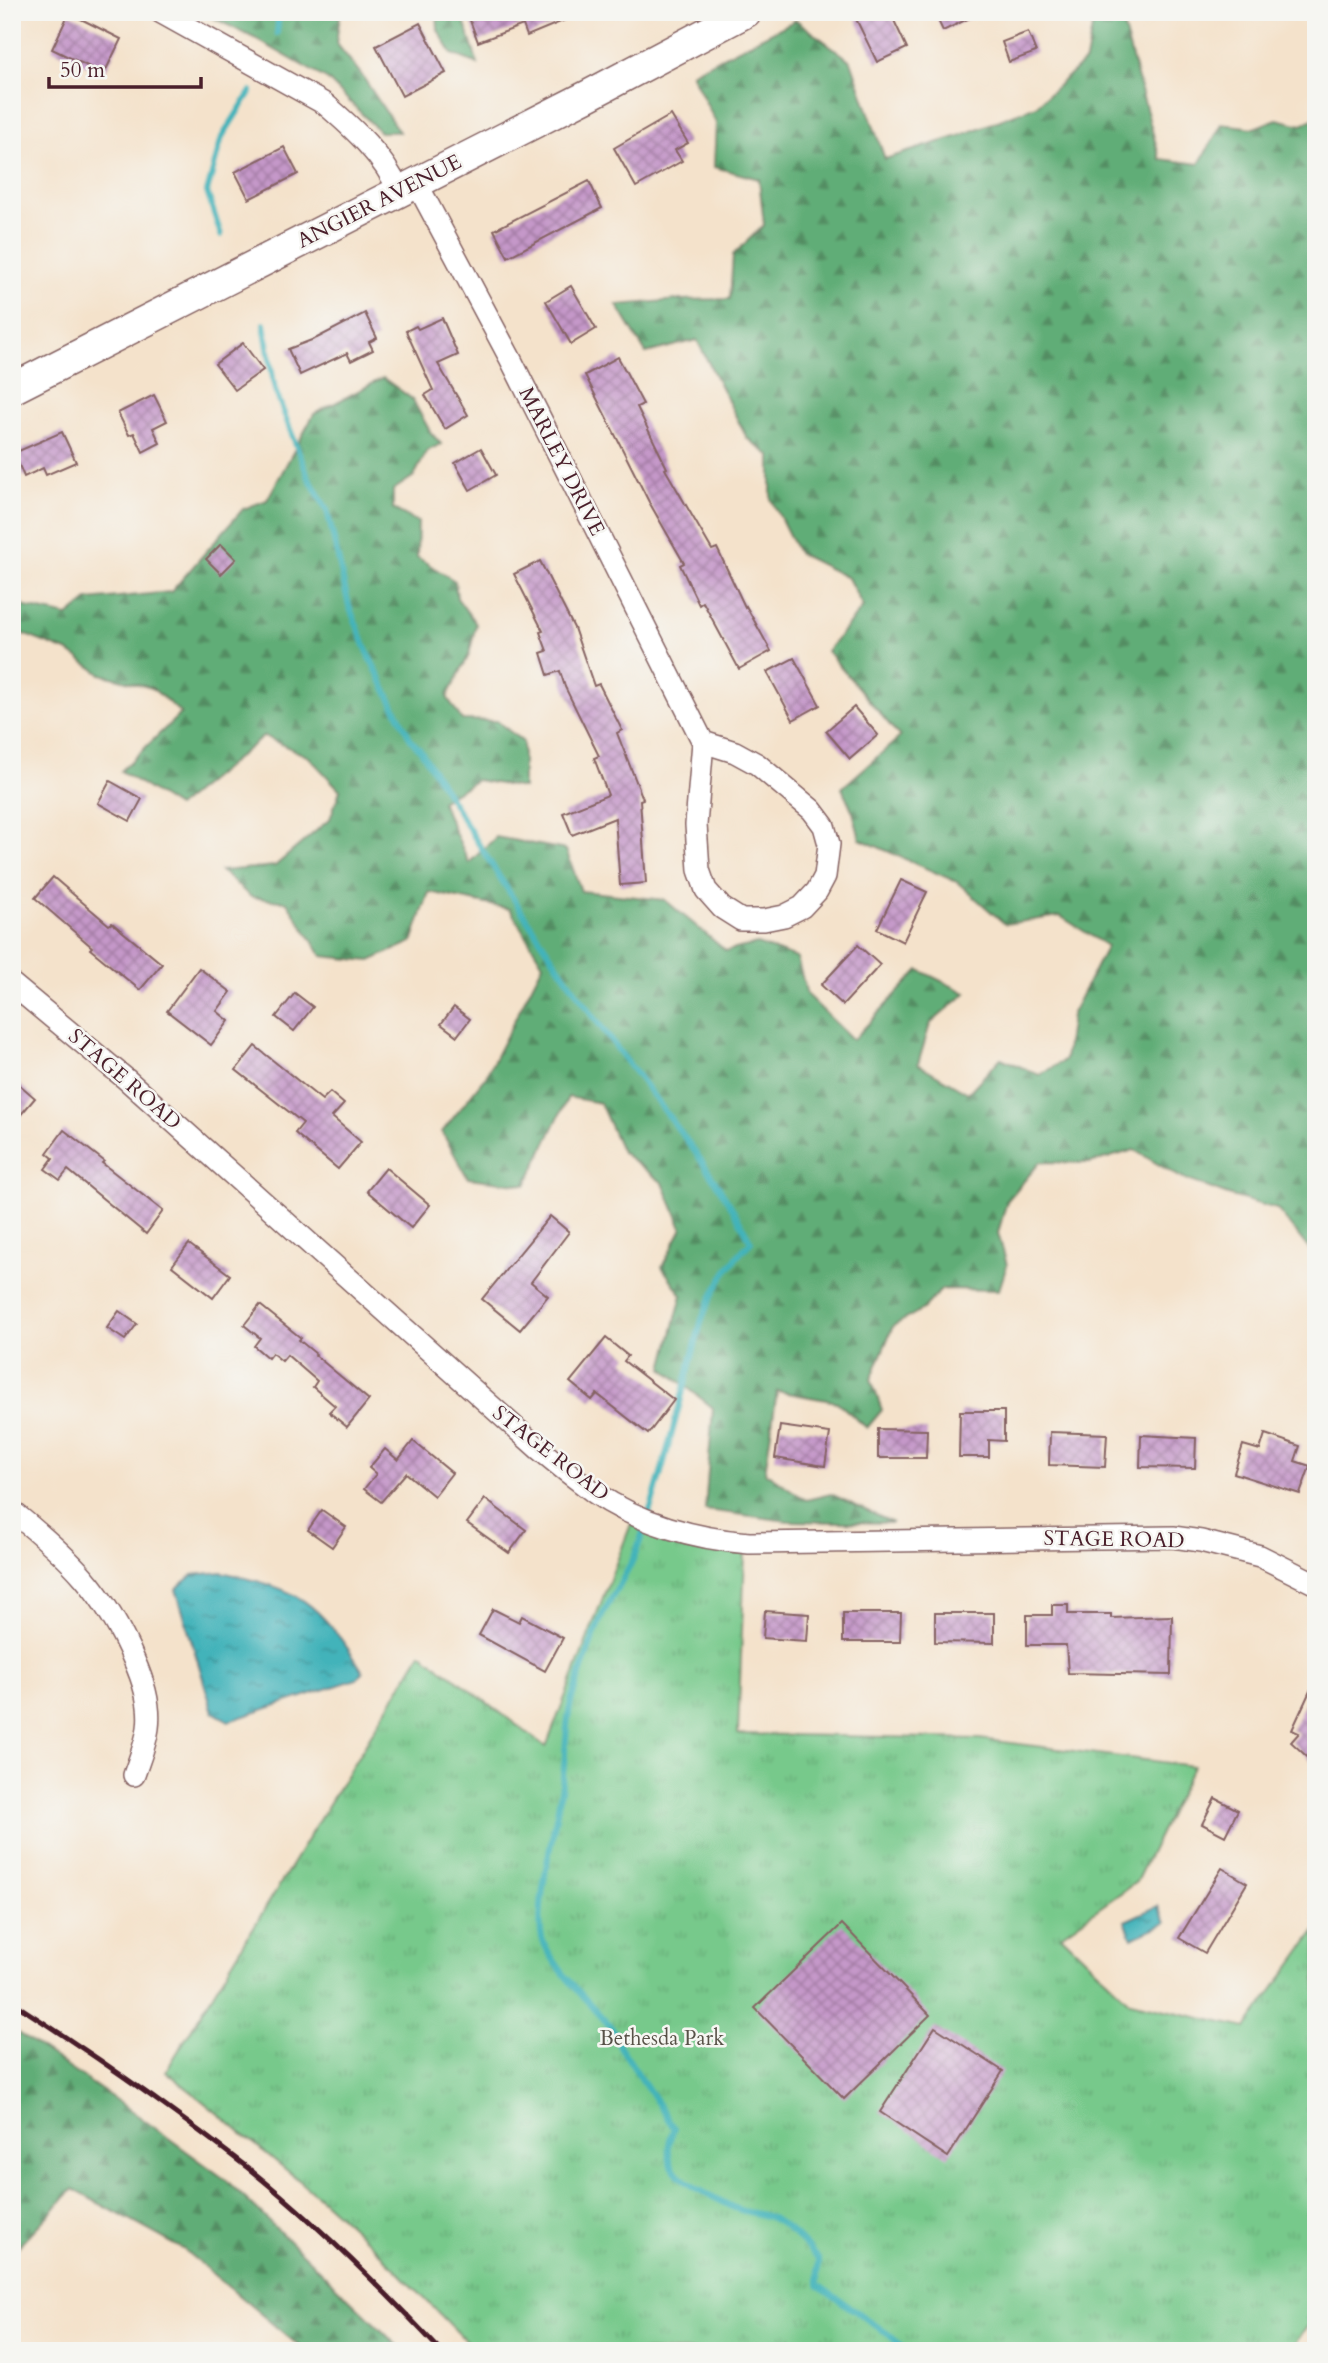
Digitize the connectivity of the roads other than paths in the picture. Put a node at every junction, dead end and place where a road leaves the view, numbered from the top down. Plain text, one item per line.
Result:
1 (160, 12) edge
2 (746, 12) edge
3 (408, 187) junction
4 (15, 381) edge
5 (703, 742) junction
6 (12, 984) edge
7 (12, 1511) edge
8 (1316, 1584) edge
9 (134, 1775) dead end

1 - 3 street, MARLEY DRIVE
2 - 3 main road, ANGIER AVENUE
3 - 4 main road, ANGIER AVENUE
3 - 5 street, MARLEY DRIVE
5 - 5 street
6 - 8 street, STAGE ROAD
7 - 9 street

